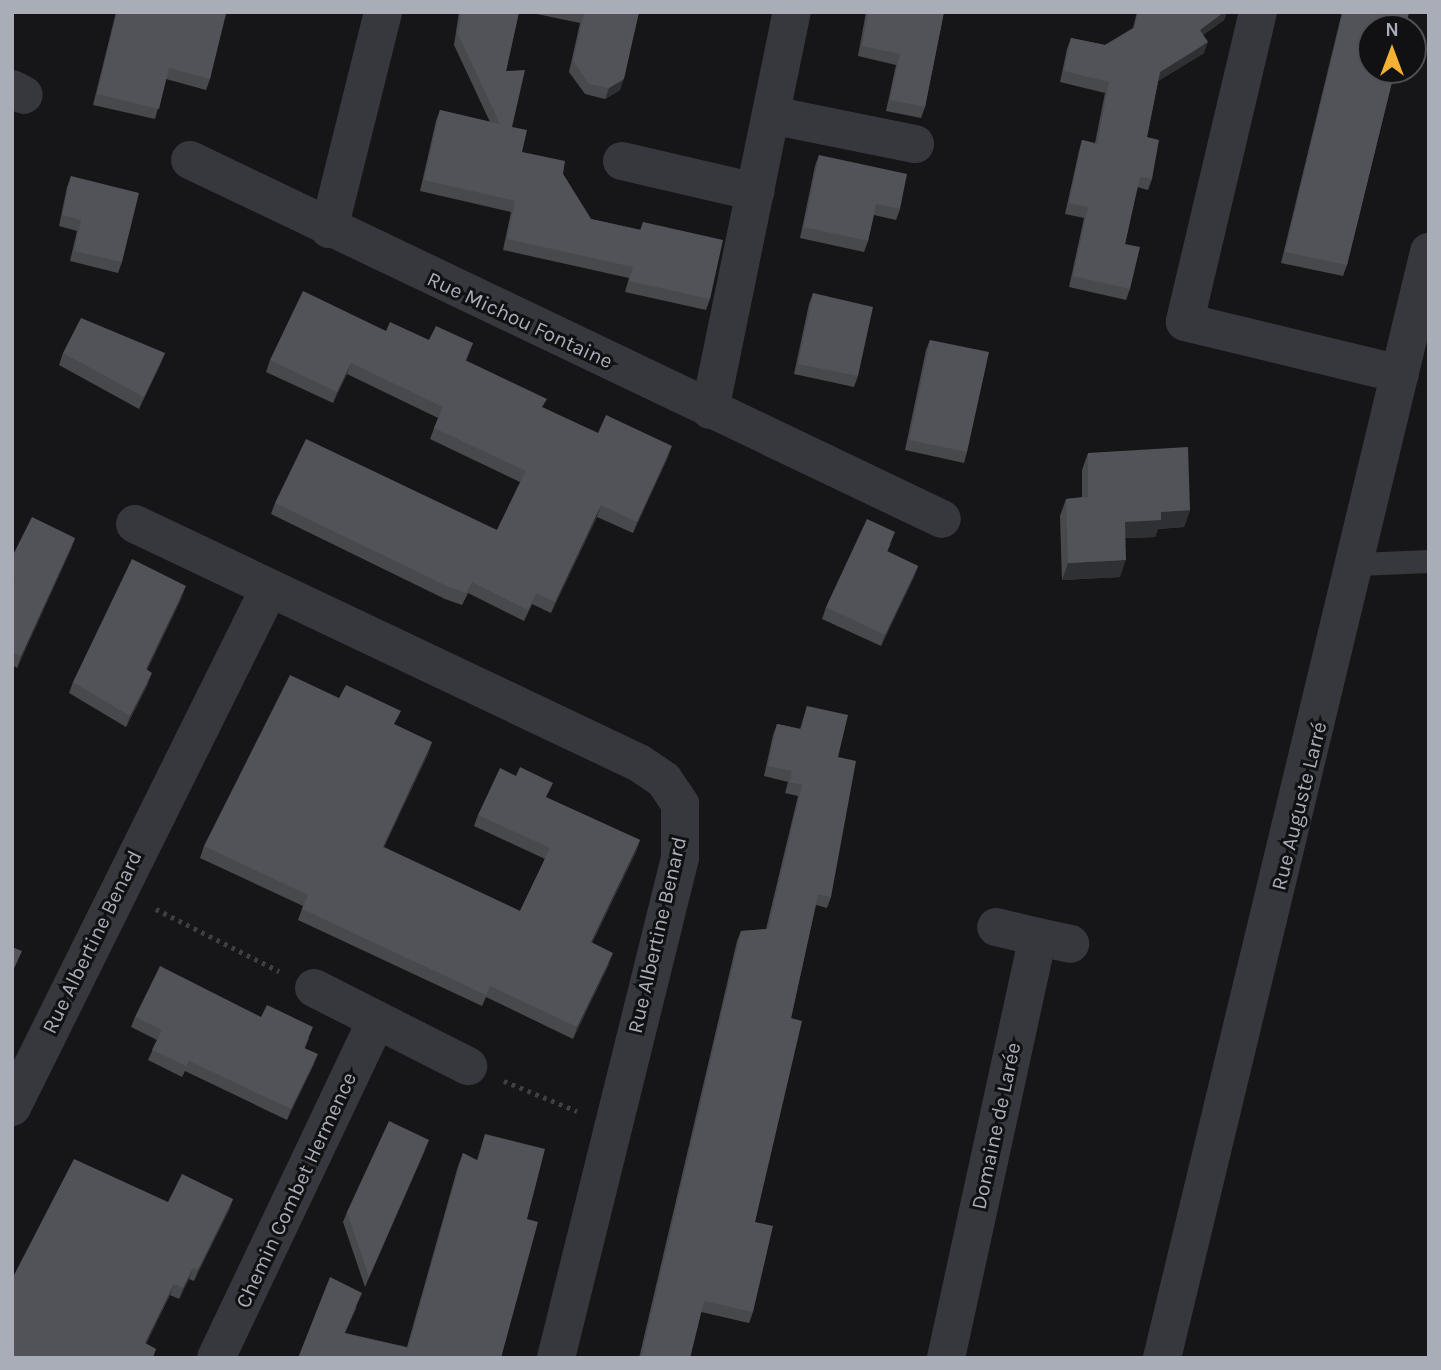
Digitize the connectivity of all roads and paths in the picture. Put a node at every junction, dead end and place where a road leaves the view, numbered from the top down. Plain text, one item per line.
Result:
1 (383, 12) edge
2 (792, 12) edge
3 (1258, 12) edge
4 (771, 115) junction
5 (915, 144) dead end
6 (190, 160) dead end
7 (622, 161) dead end
8 (755, 192) junction
9 (329, 229) junction
10 (1429, 252) edge
11 (1400, 374) junction
12 (710, 410) junction
13 (942, 519) dead end
14 (135, 524) dead end
15 (1429, 561) edge
16 (1358, 564) junction
17 (268, 591) junction
18 (117, 889) junction
19 (996, 927) dead end
20 (314, 988) joint
21 (375, 1023) junction
22 (468, 1066) joint
23 (12, 1107) edge
24 (611, 1125) junction
25 (216, 1358) edge
26 (556, 1358) edge
27 (946, 1358) edge
28 (1162, 1358) edge

1 - 9 street
2 - 4 street
3 - 11 street
4 - 5 street
4 - 8 street
6 - 9 street, Rue Michou Fontaine
7 - 8 street
8 - 12 street
9 - 12 street, Rue Michou Fontaine
10 - 11 street, Rue Auguste Larré
11 - 16 street, Rue Auguste Larré
12 - 13 street, Rue Michou Fontaine
14 - 17 street, Rue Albertine Benard
15 - 16 lane
16 - 28 street, Rue Auguste Larré
17 - 18 street, Rue Albertine Benard
17 - 24 street, Rue Albertine Benard
18 - 20 path
18 - 23 street, Rue Albertine Benard
19 - 27 street, Domaine de Larée
20 - 21 street
21 - 22 street
21 - 25 street, Chemin Combet Hermence
22 - 24 path
24 - 26 street, Rue Albertine Benard

